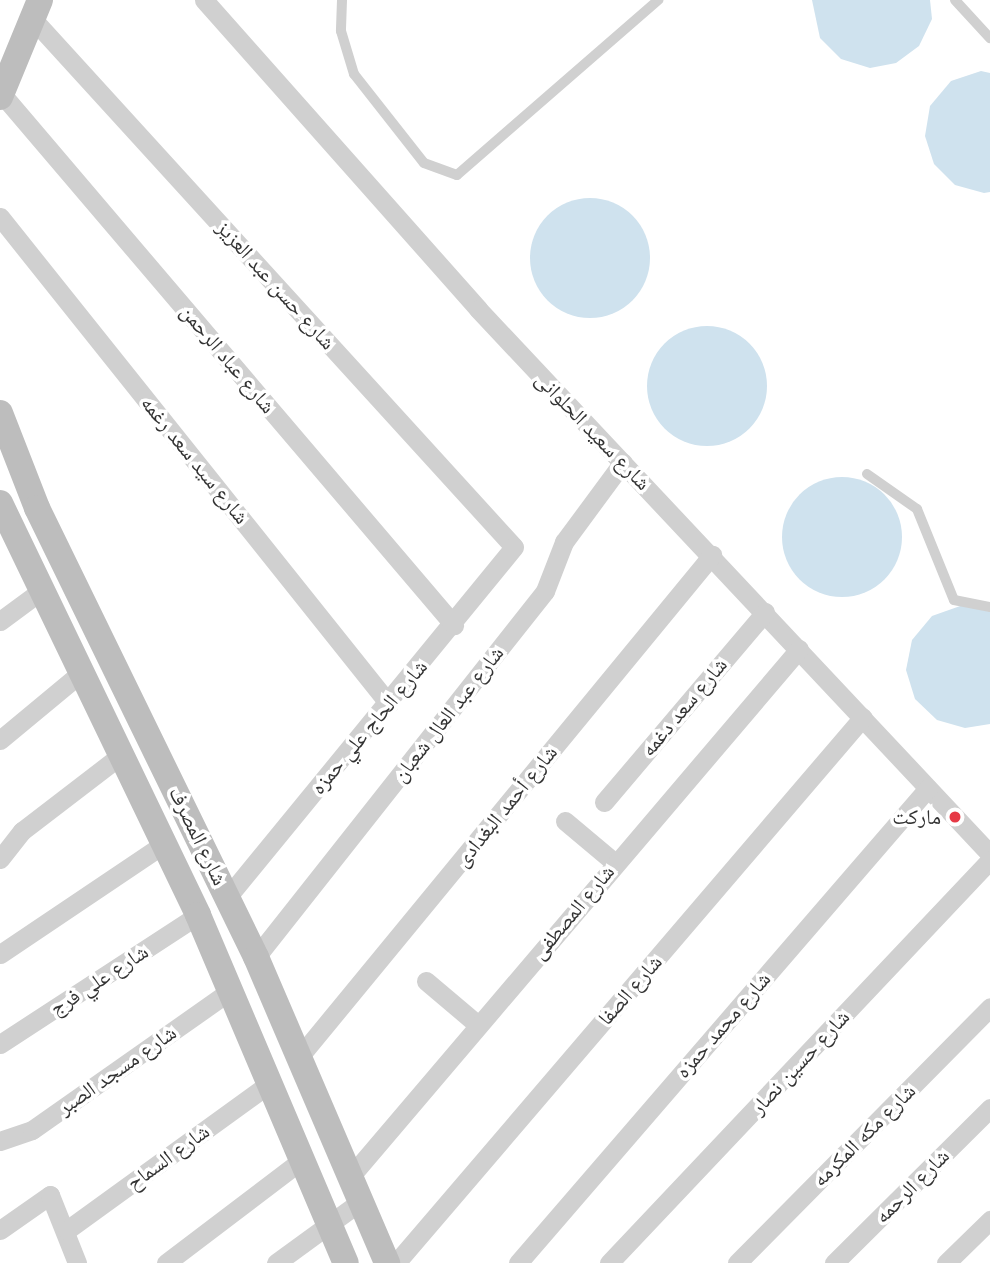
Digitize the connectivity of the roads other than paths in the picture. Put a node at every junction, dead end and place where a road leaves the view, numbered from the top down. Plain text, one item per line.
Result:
1 (204, 0) edge
2 (342, 0) edge
3 (658, 0) edge
4 (956, 0) edge
5 (35, 8) edge
6 (990, 38) edge
7 (1, 95) edge
8 (0, 217) edge
9 (0, 413) edge
10 (623, 462) junction
11 (867, 474) dead end
12 (2, 514) edge
13 (712, 555) junction
14 (510, 557) joint
15 (43, 590) junction
16 (990, 607) edge
17 (765, 612) junction
18 (0, 621) edge
19 (454, 625) junction
20 (799, 649) junction
21 (82, 672) junction
22 (389, 704) junction
23 (863, 717) junction
24 (0, 740) edge
25 (121, 755) junction
26 (928, 788) junction
27 (604, 802) dead end
28 (565, 821) dead end
29 (164, 844) junction
30 (990, 855) edge
31 (0, 859) edge
32 (990, 860) edge
33 (615, 863) junction
34 (228, 897) junction
35 (198, 915) junction
36 (0, 954) edge
37 (256, 957) junction
38 (426, 981) dead end
39 (230, 991) junction
40 (990, 1007) edge
41 (478, 1025) junction
42 (0, 1044) edge
43 (300, 1056) junction
44 (270, 1083) junction
45 (990, 1108) edge
46 (0, 1141) edge
47 (303, 1159) junction
48 (350, 1177) junction
49 (361, 1201) junction
50 (990, 1220) edge
51 (330, 1224) junction
52 (0, 1230) edge
53 (66, 1230) junction
54 (77, 1263) edge
55 (166, 1263) edge
56 (276, 1263) edge
57 (346, 1263) edge
58 (387, 1263) edge
59 (397, 1263) edge
60 (518, 1263) edge
61 (609, 1263) edge
62 (737, 1263) edge
63 (834, 1263) edge
64 (946, 1263) edge

1 - 10 street, شارع سعيد الحلوانى
2 - 3 lane
4 - 6 lane
5 - 7 street
5 - 14 street, شارع حسن عبد العزيز
7 - 19 street, شارع عباد الرحمن
8 - 22 street, شارع سيد سعد رغمه
9 - 34 street, شارع المصرف
10 - 13 street, شارع سعيد الحلوانى
10 - 37 street, شارع عبد العال شعبان
11 - 16 lane
12 - 15 street, شارع المصرف
13 - 17 street, شارع سعيد الحلوانى
13 - 43 street, شارع أحمد البغدادى
14 - 19 street, شارع الحاج علي حمزه
15 - 18 street
15 - 21 street, شارع المصرف
17 - 20 street, شارع سعيد الحلوانى
17 - 27 street, شارع سعد دغمه
19 - 22 street, شارع الحاج علي حمزه
20 - 23 street, شارع سعيد الحلوانى
20 - 33 street, شارع المصطفى
21 - 24 street
21 - 25 street, شارع المصرف
22 - 34 street, شارع الحاج علي حمزه
23 - 26 street, شارع سعيد الحلوانى
23 - 59 street, شارع الصفا
25 - 29 street, شارع المصرف
25 - 31 street
26 - 30 street, شارع سعيد الحلوانى
26 - 60 street, شارع محمد حمزه
28 - 33 street
29 - 35 street, شارع المصرف
29 - 36 street
32 - 61 street, شارع حسين نصار
33 - 41 street, شارع المصطفى
34 - 37 street, شارع المصرف
35 - 39 street, شارع المصرف
35 - 42 street, شارع علي فرج
37 - 43 street, شارع المصرف
38 - 41 street
39 - 44 street, شارع المصرف
39 - 46 street, شارع مسجد الصبر
40 - 62 street, شارع مكه المكرمه
41 - 48 street, شارع المصطفى
43 - 48 street, شارع المصرف
44 - 47 street, شارع المصرف
44 - 53 street, شارع السماح
45 - 63 street, شارع الرحمه
47 - 51 street, شارع المصرف
47 - 55 street
48 - 49 street, شارع المصرف
49 - 51 street
49 - 58 street, شارع المصرف
50 - 64 street
51 - 56 street
51 - 57 street, شارع المصرف
52 - 53 street
53 - 54 street

